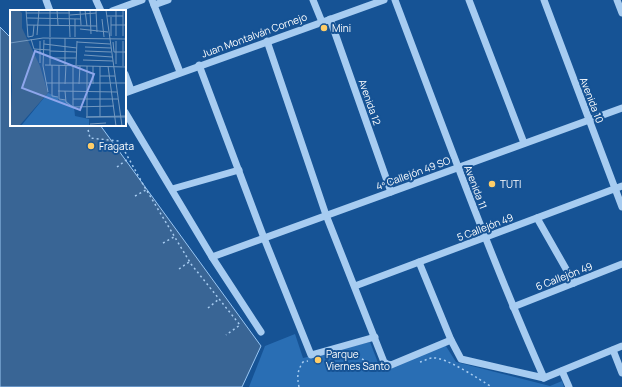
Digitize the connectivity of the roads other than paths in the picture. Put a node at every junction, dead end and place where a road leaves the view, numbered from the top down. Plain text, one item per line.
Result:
1 (46, 0) edge
2 (96, 0) edge
3 (142, 0) edge
4 (168, 0) edge
5 (313, 0) edge
6 (384, 0) edge
7 (395, 0) edge
8 (469, 0) edge
9 (544, 0) edge
10 (617, 0) edge
11 (153, 2) edge
12 (50, 10) edge
13 (101, 10) edge
14 (115, 10) edge
15 (622, 14) edge
16 (330, 19) junction
17 (322, 22) junction
18 (267, 42) junction
19 (199, 66) junction
20 (180, 72) junction
21 (126, 80) edge
22 (128, 91) edge
23 (622, 108) edge
24 (126, 114) edge
25 (589, 120) junction
26 (524, 143) junction
27 (458, 167) junction
28 (239, 170) junction
29 (618, 187) edge
30 (172, 189) junction
31 (391, 192) junction
32 (622, 207) edge
33 (326, 215) junction
34 (537, 218) junction
35 (485, 237) junction
36 (264, 238) junction
37 (212, 257) junction
38 (419, 262) junction
39 (622, 264) edge
40 (574, 283) junction
41 (355, 286) junction
42 (512, 307) junction
43 (261, 332) dead end
44 (375, 337) junction
45 (451, 340) junction
46 (622, 346) edge
47 (613, 350) junction
48 (562, 371) junction
49 (622, 373) edge
50 (544, 378) junction
51 (569, 387) edge

1 - 12 street
2 - 13 street
3 - 14 street
4 - 11 street
5 - 17 street
6 - 16 street, Juan Montalván Cornejo
7 - 27 street, Avenida 11
8 - 26 street
9 - 25 street, Avenida 10
10 - 15 street
11 - 20 street
16 - 17 street, Juan Montalván Cornejo
16 - 31 street, Avenida 12
17 - 18 street, Juan Montalván Cornejo
18 - 19 street, Juan Montalván Cornejo
18 - 33 street
19 - 20 street, Juan Montalván Cornejo
19 - 28 street
20 - 22 street, Juan Montalván Cornejo
21 - 22 street
23 - 25 street, 4º Callejón 49 SO
24 - 30 street
25 - 26 street, 4º Callejón 49 SO
25 - 29 street, Avenida 10
26 - 27 street, 4º Callejón 49 SO
27 - 31 street, 4º Callejón 49 SO
27 - 35 street, Avenida 11
28 - 30 street
28 - 36 street
29 - 32 street, Avenida 10
29 - 34 street, 5 Callejón 49
30 - 37 street
31 - 33 street, 4º Callejón 49 SO
33 - 36 street, 4º Callejón 49 SO
33 - 41 street
34 - 35 street, 5 Callejón 49
34 - 40 street
35 - 38 street, 5 Callejón 49
35 - 42 street, Avenida 11
36 - 37 street, 4º Callejón 49 SO
36 - 44 street
37 - 43 street
38 - 41 street, 5 Callejón 49
38 - 45 street
39 - 40 street, 6 Callejón 49
40 - 42 street, 6 Callejón 49
41 - 44 street
42 - 50 street, Avenida 11
44 - 45 street
45 - 50 street
46 - 47 street
47 - 48 street
47 - 49 street
48 - 50 street
48 - 51 street

